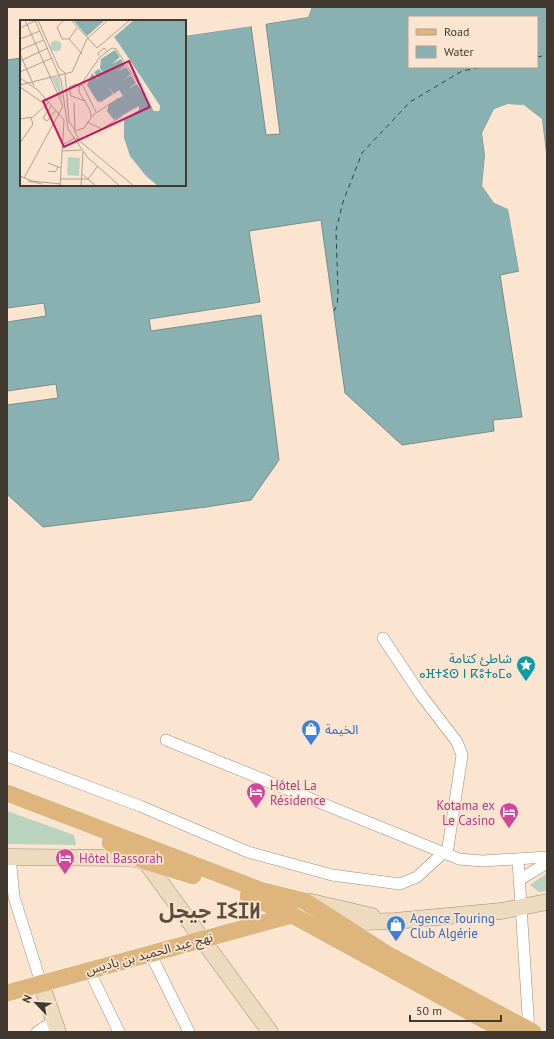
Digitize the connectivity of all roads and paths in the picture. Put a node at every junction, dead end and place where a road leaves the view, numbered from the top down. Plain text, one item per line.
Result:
1 (383, 638) dead end
2 (166, 740) dead end
3 (7, 756) edge
4 (7, 793) edge
5 (66, 817) junction
6 (119, 848) junction
7 (445, 854) junction
8 (146, 855) junction
9 (8, 857) edge
10 (547, 857) edge
11 (75, 858) junction
12 (518, 860) junction
13 (547, 863) edge
14 (520, 880) junction
15 (304, 901) junction
16 (547, 902) edge
17 (521, 906) junction
18 (294, 916) junction
19 (395, 921) junction
20 (339, 923) junction
21 (202, 939) junction
22 (150, 953) junction
23 (387, 954) junction
24 (89, 970) junction
25 (42, 983) junction
26 (7, 993) edge
27 (56, 1027) edge
28 (531, 1031) edge
29 (37, 1032) edge
30 (119, 1032) edge
31 (190, 1032) edge
32 (270, 1032) edge
33 (506, 1032) edge

1 - 7 street
2 - 7 street
3 - 7 street
4 - 5 main road
5 - 6 main road
5 - 8 main road
6 - 8 main road
6 - 11 main road
7 - 12 street
8 - 11 main road
8 - 15 main road
8 - 18 main road
8 - 21 main road
9 - 11 main road
9 - 25 street
10 - 12 street
12 - 14 street
13 - 14 street
14 - 17 street
15 - 18 main road, نهج عبد الحميد بن باديس
15 - 19 main road
15 - 20 main road
16 - 17 main road
17 - 19 main road
17 - 28 street
18 - 20 main road
18 - 21 main road, نهج عبد الحميد بن باديس
18 - 33 main road
19 - 20 main road
19 - 23 main road
20 - 23 main road
21 - 22 main road, نهج عبد الحميد بن باديس
21 - 32 main road
22 - 24 main road, نهج عبد الحميد بن باديس
22 - 31 street
23 - 28 main road
24 - 25 main road, نهج عبد الحميد بن باديس
24 - 30 street
25 - 26 main road, نهج عبد الحميد بن باديس
25 - 27 main road
27 - 29 street

